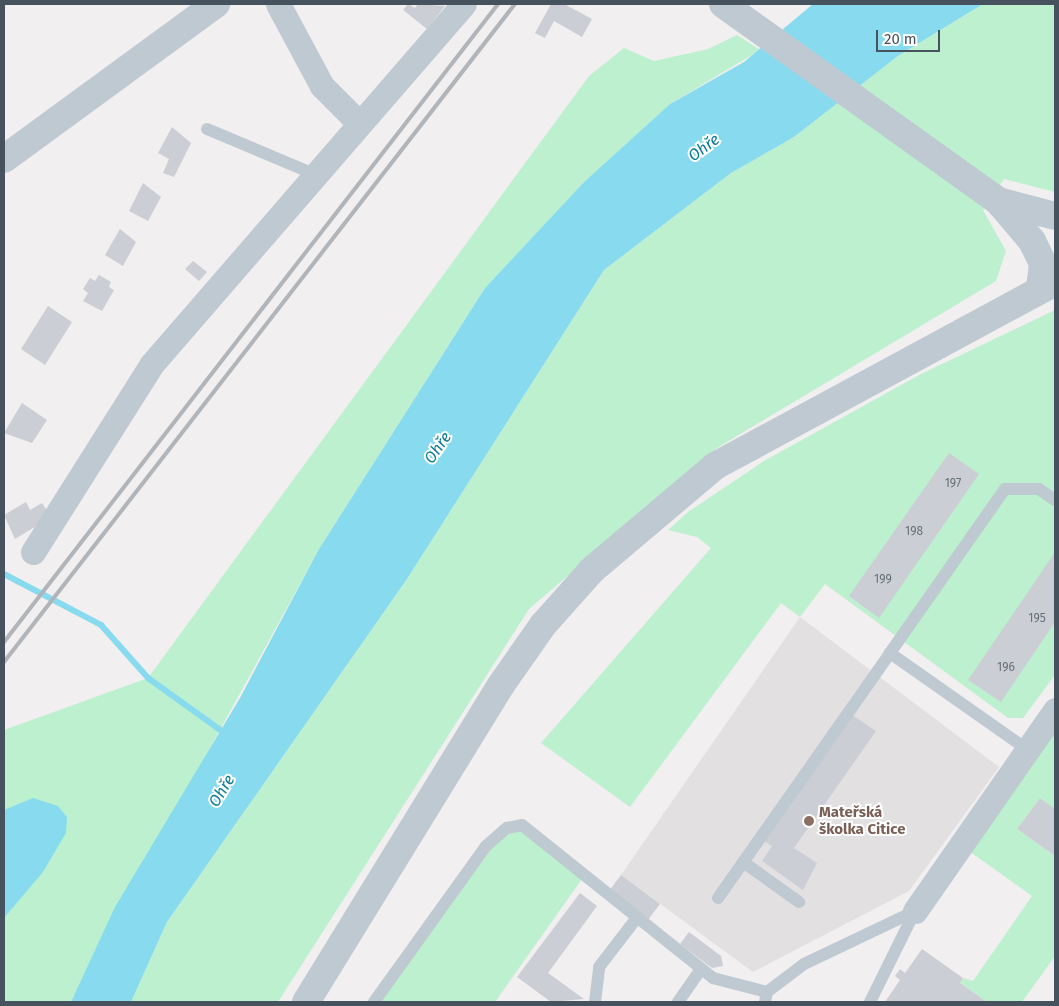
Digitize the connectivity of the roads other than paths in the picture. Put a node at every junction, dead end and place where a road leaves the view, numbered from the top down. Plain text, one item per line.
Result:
1 (216, 4) edge
2 (278, 4) edge
3 (464, 4) edge
4 (727, 7) edge
5 (358, 122) junction
6 (207, 130) dead end
7 (4, 159) edge
8 (314, 174) junction
9 (996, 198) junction
10 (1055, 216) edge
11 (1048, 285) edge
12 (1055, 500) edge
13 (32, 552) dead end
14 (890, 653) junction
15 (1055, 710) edge
16 (1028, 750) junction
17 (743, 862) junction
18 (718, 898) dead end
19 (798, 902) dead end
20 (915, 911) junction
21 (636, 919) junction
22 (701, 969) junction
23 (766, 997) edge
24 (306, 1002) edge
25 (374, 1002) edge
26 (596, 1002) edge
27 (678, 1002) edge
28 (870, 1002) edge

1 - 7 street
2 - 5 street
3 - 5 street
4 - 9 street
5 - 8 street
6 - 8 lane
8 - 13 street
9 - 10 street
9 - 11 street
11 - 24 street
12 - 14 lane
14 - 16 lane
14 - 17 lane
15 - 16 street
16 - 20 street
17 - 18 lane
17 - 19 lane
20 - 23 lane
20 - 28 lane
21 - 22 lane
21 - 25 lane
21 - 26 lane
22 - 23 lane
22 - 27 lane

